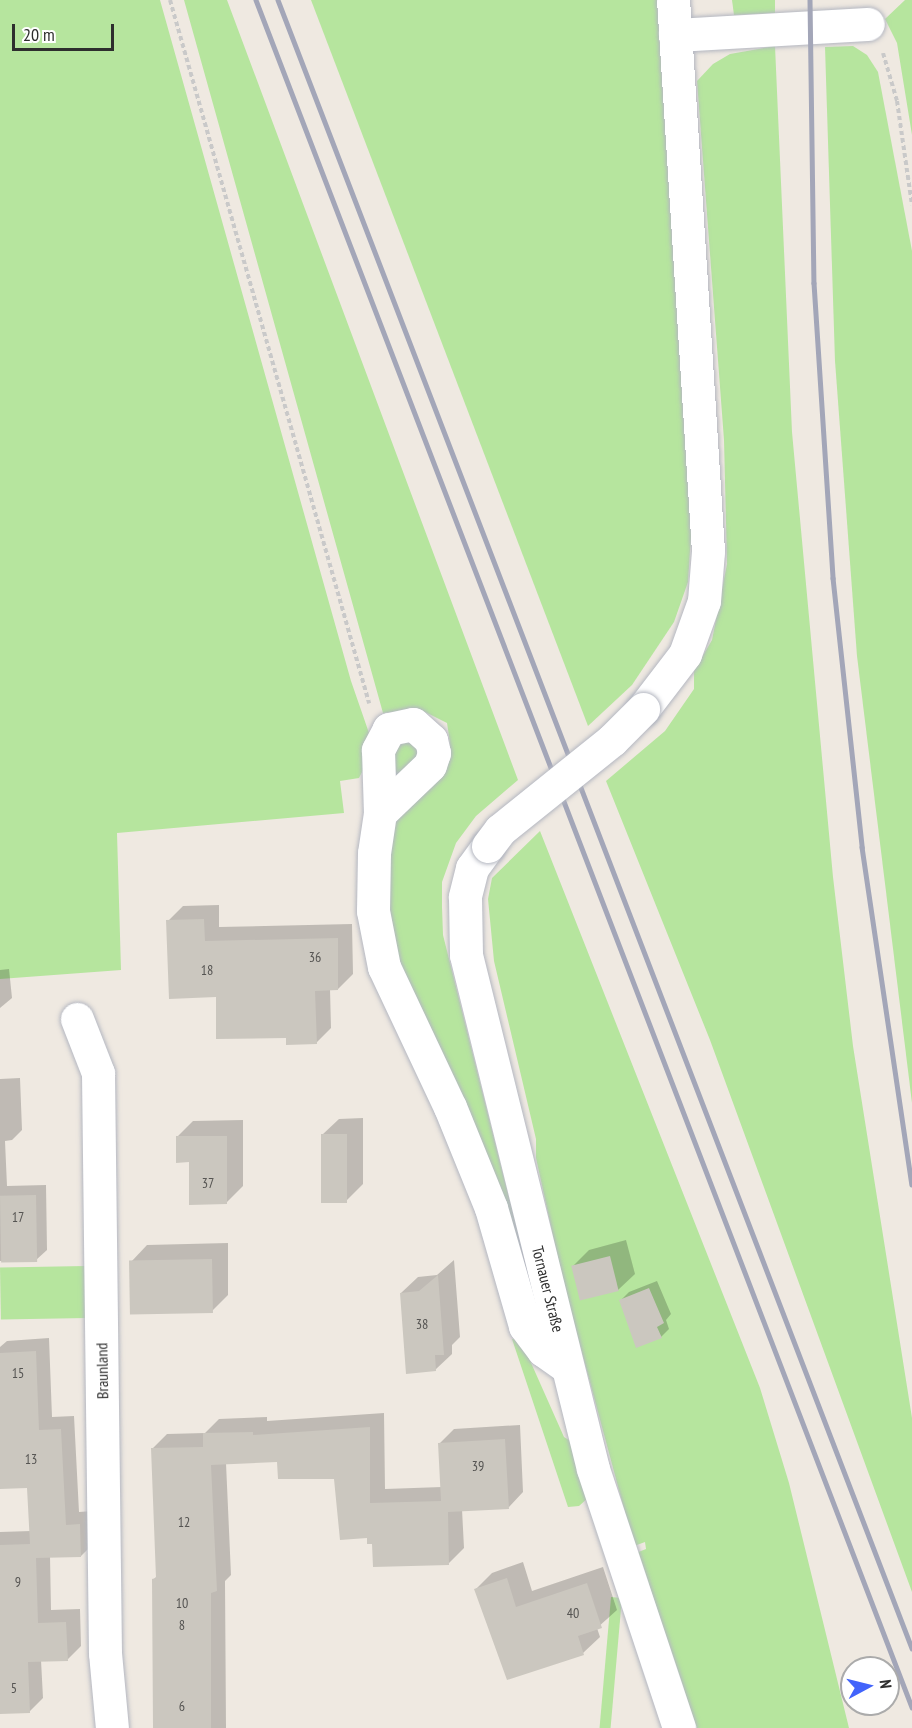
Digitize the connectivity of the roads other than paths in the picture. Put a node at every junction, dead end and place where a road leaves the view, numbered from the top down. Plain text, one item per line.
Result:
1 (673, 0) edge
2 (868, 24) road end
3 (675, 35) junction
4 (380, 813) junction
5 (77, 1019) dead end
6 (567, 1367) junction
7 (112, 1728) edge
8 (679, 1728) edge

1 - 3 street, Tornauer Straße
2 - 3 street
3 - 6 street, Tornauer Straße, bridge
4 - 4 street
4 - 6 street
5 - 7 street, Braunland
6 - 8 street, Tornauer Straße

